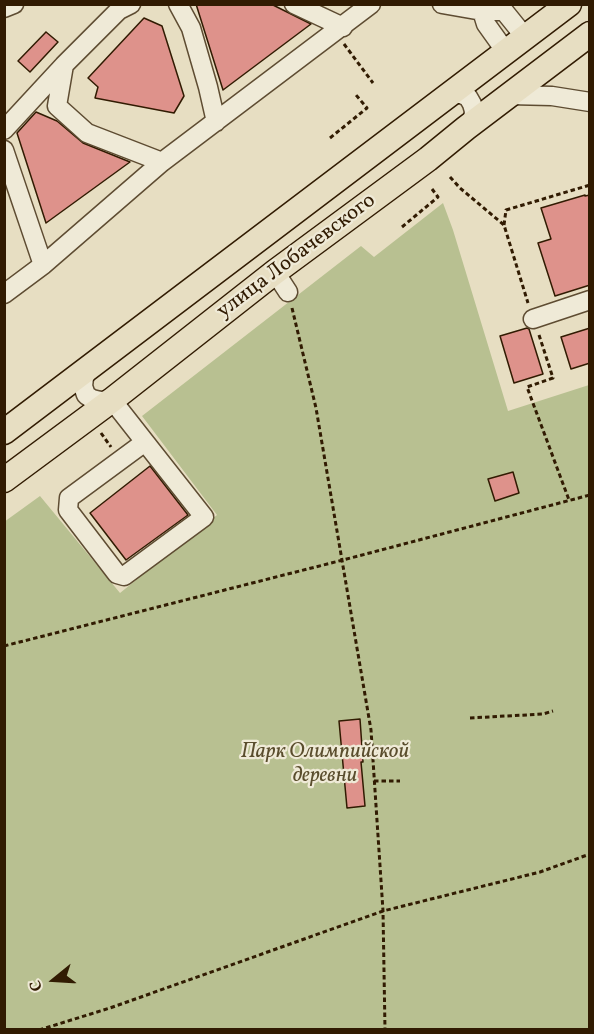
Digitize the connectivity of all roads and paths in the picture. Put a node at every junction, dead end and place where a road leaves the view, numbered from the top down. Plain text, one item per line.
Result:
1 (14, 4) edge
2 (130, 4) edge
3 (294, 4) edge
4 (371, 4) edge
5 (442, 4) edge
6 (180, 5) edge
7 (567, 5) edge
8 (4, 8) edge
9 (482, 11) junction
10 (339, 29) junction
11 (590, 34) edge
12 (525, 37) junction
13 (506, 52) junction
14 (64, 65) junction
15 (373, 83) dead end
16 (356, 95) dead end
17 (509, 95) junction
18 (443, 99) junction
19 (590, 102) edge
20 (216, 122) junction
21 (466, 128) junction
22 (4, 130) edge
23 (330, 138) dead end
24 (4, 150) edge
25 (162, 162) junction
26 (450, 177) dead end
27 (590, 185) edge
28 (432, 189) dead end
29 (504, 225) junction
30 (402, 227) dead end
31 (43, 265) junction
32 (275, 272) junction
33 (288, 292) joint
34 (4, 294) edge
35 (590, 300) edge
36 (533, 319) junction
37 (88, 369) junction
38 (112, 400) junction
39 (100, 431) dead end
40 (4, 432) edge
41 (145, 441) junction
42 (109, 443) dead end
43 (4, 480) edge
44 (590, 495) edge
45 (569, 500) junction
46 (343, 560) junction
47 (4, 646) edge
48 (553, 711) dead end
49 (470, 718) dead end
50 (374, 781) junction
51 (400, 781) dead end
52 (590, 854) edge
53 (383, 911) junction
54 (39, 1029) edge
55 (385, 1029) edge

1 - 8 street
2 - 14 street
3 - 10 street
4 - 10 street
5 - 9 street
6 - 20 street
7 - 12 main road, улица Лобачевского
9 - 12 street
9 - 13 street
10 - 15 path
10 - 20 street
11 - 17 main road, улица Лобачевского
12 - 13 main road, улица Лобачевского
13 - 18 main road, улица Лобачевского
14 - 22 street
14 - 25 street
16 - 23 path
17 - 19 street
17 - 21 main road, улица Лобачевского
18 - 21 street
18 - 37 main road, улица Лобачевского
20 - 25 street
21 - 32 main road, улица Лобачевского
24 - 31 street
25 - 31 street
26 - 29 path
27 - 29 path
28 - 30 path
29 - 36 path
31 - 34 street
32 - 33 street
32 - 38 main road, улица Лобачевского
33 - 46 path
35 - 36 street
36 - 45 path
37 - 38 street
37 - 40 main road, улица Лобачевского
38 - 41 street
38 - 43 main road, улица Лобачевского
39 - 42 path
41 - 41 street
44 - 45 path
45 - 46 path
46 - 47 path
46 - 50 path
48 - 49 path
50 - 51 path
50 - 53 path
52 - 53 path
53 - 54 path
53 - 55 path

